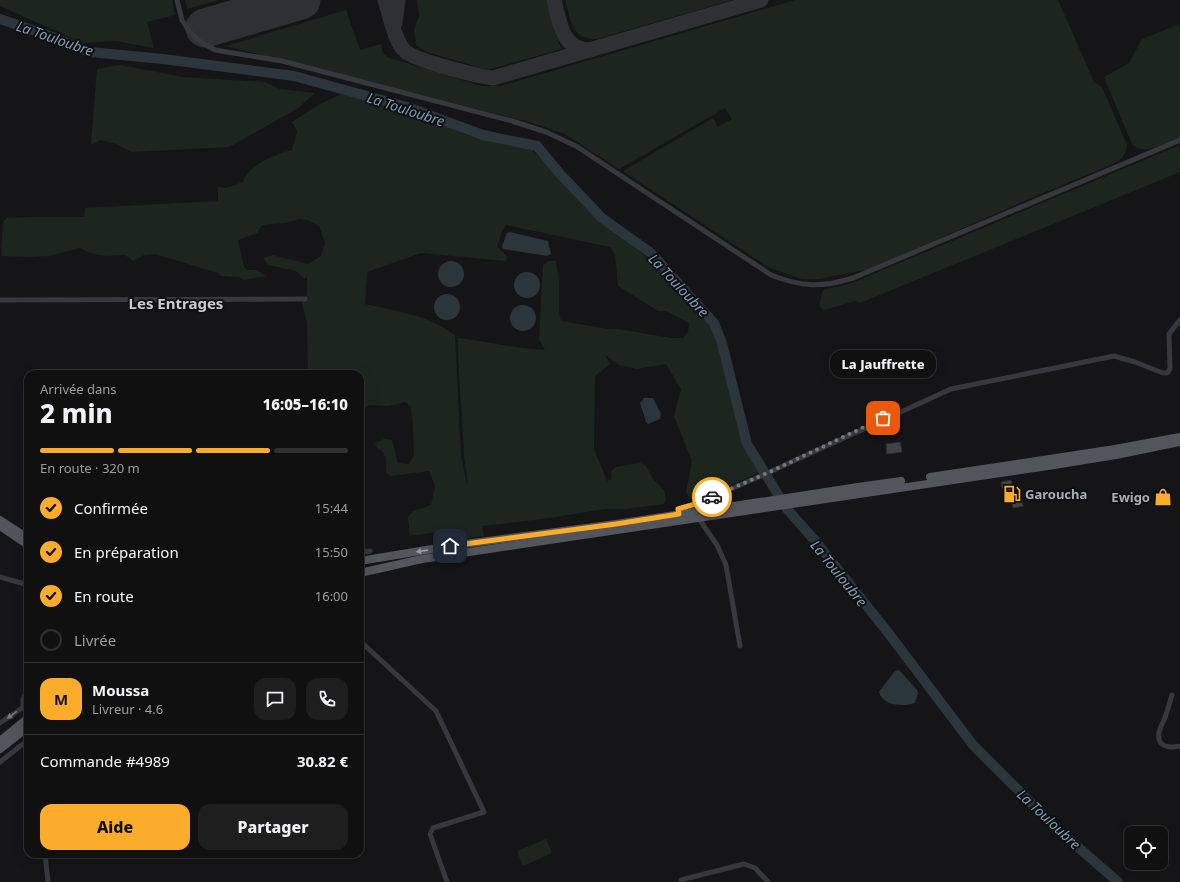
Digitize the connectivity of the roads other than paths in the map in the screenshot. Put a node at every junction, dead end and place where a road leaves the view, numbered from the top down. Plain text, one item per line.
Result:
1 (177, 0) edge
2 (1180, 140) edge
3 (305, 299) dead end
4 (0, 300) edge
5 (1180, 320) edge
6 (1180, 436) edge
7 (1180, 442) edge
8 (793, 500) junction
9 (697, 514) junction
10 (680, 517) junction
11 (0, 520) edge
12 (0, 526) edge
13 (24, 535) edge
14 (24, 542) edge
15 (370, 551) dead end
16 (364, 552) edge
17 (364, 560) edge
18 (364, 571) edge
19 (0, 577) edge
20 (24, 584) edge
21 (364, 645) edge
22 (740, 646) dead end
23 (1172, 695) dead end
24 (24, 706) edge
25 (24, 721) edge
26 (0, 723) edge
27 (24, 730) edge
28 (0, 741) edge
29 (24, 743) edge
30 (1180, 746) edge
31 (0, 749) edge
32 (0, 762) edge
33 (45, 858) edge
34 (680, 880) dead end
35 (48, 882) edge
36 (447, 882) edge
37 (768, 882) edge

1 - 2 street
3 - 4 street
5 - 10 street
6 - 8 main road
7 - 8 main road
8 - 9 main road
9 - 10 main road
9 - 22 street
10 -> 17 main road
10 - 18 main road
11 - 13 main road
12 - 14 main road
15 - 16 street
19 - 20 street
21 - 36 street
23 - 30 street
24 -> 26 street
25 - 28 main road
27 - 31 main road
29 - 32 street
33 - 35 street
34 - 37 street

